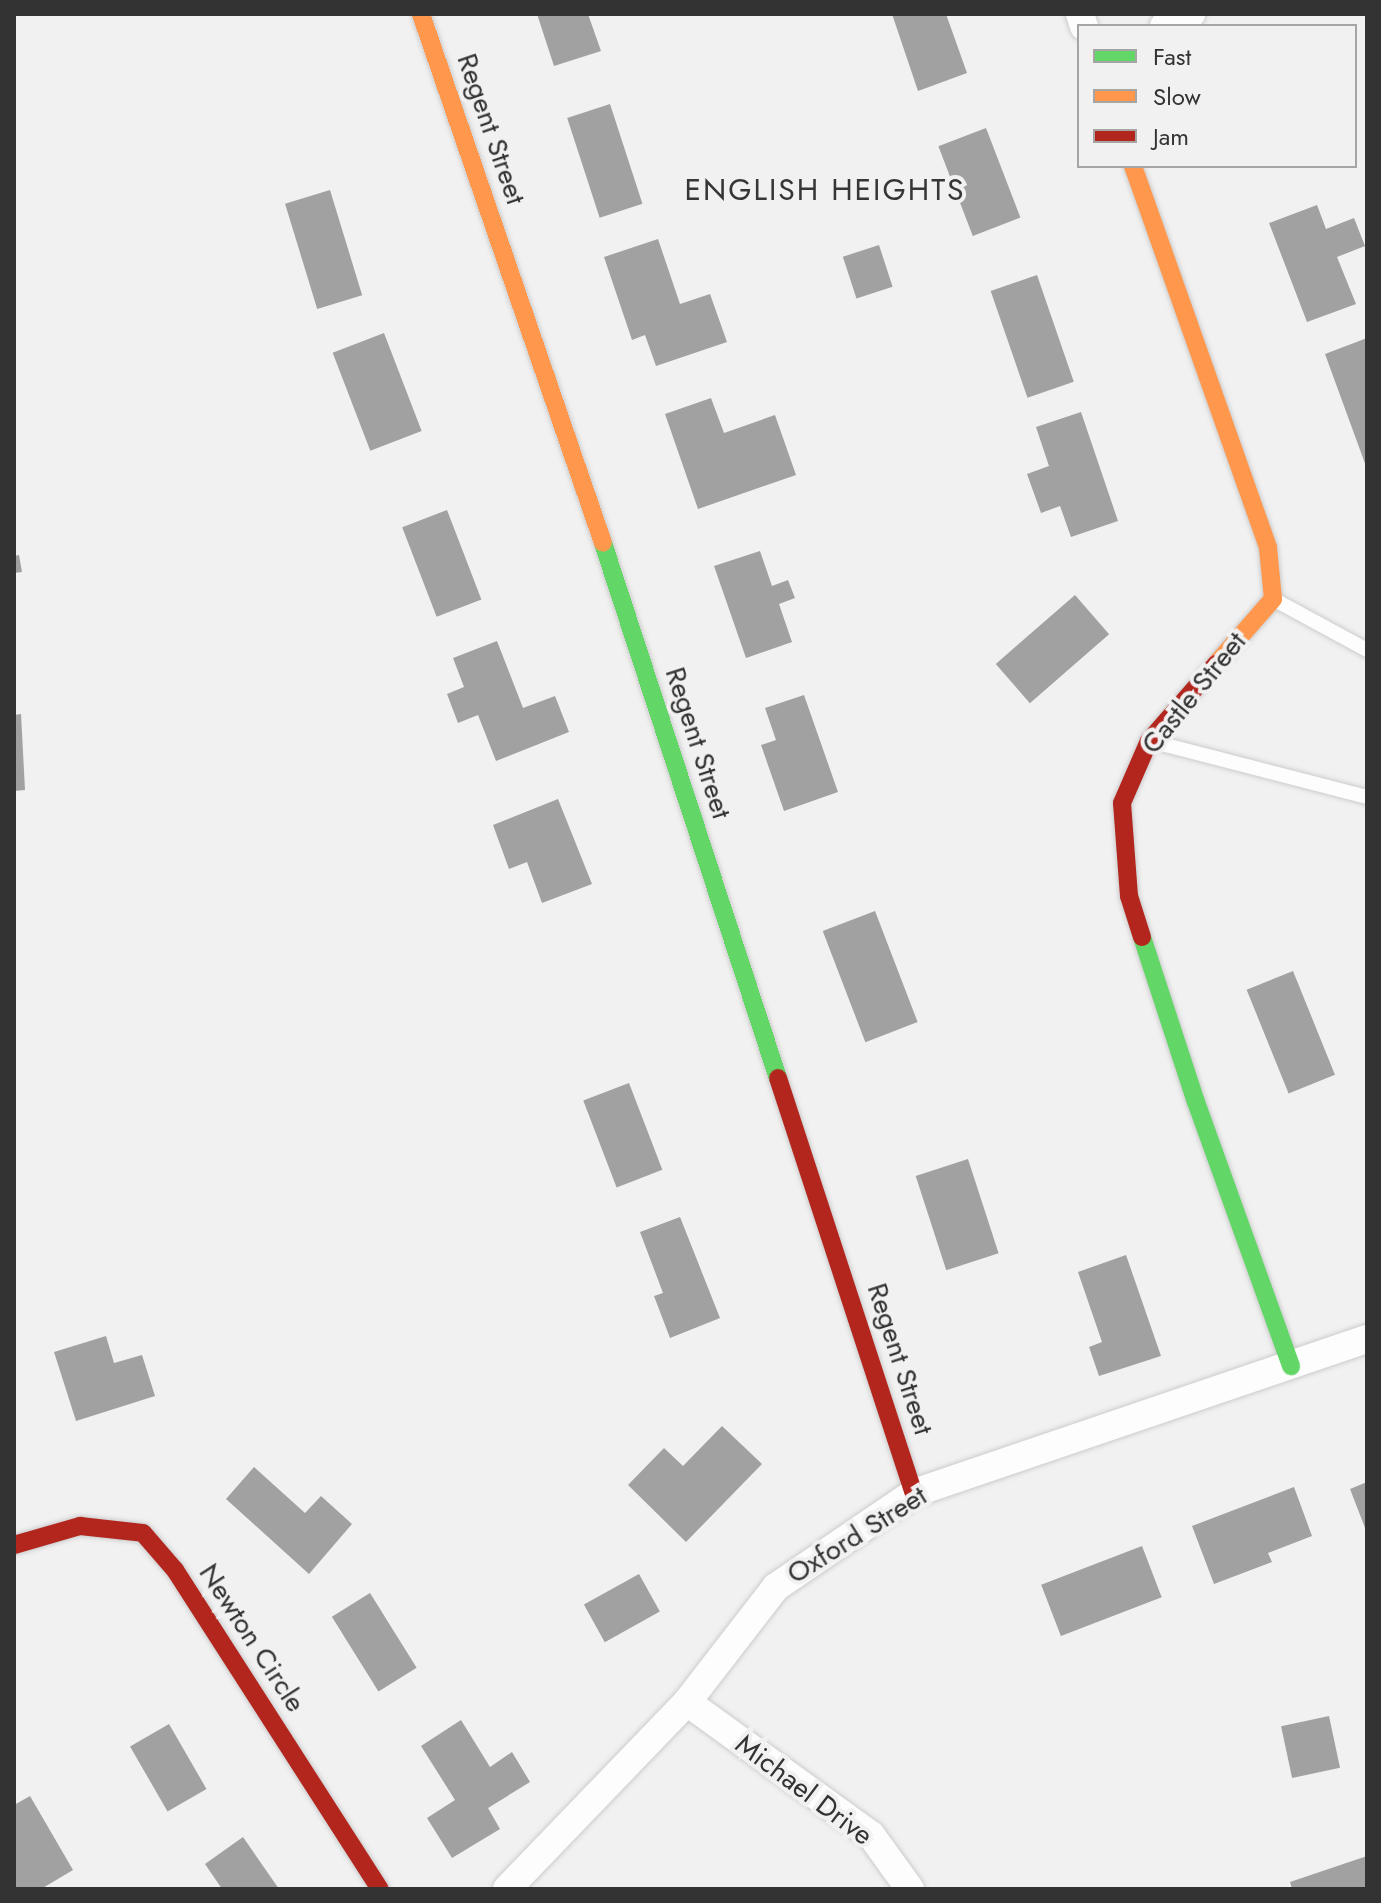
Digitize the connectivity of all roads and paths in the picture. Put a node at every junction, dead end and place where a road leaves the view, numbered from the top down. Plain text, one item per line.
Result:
1 (421, 14) edge
2 (1191, 14) edge
3 (1168, 24) edge
4 (1134, 168) edge
5 (1273, 599) junction
6 (1367, 650) edge
7 (1149, 741) junction
8 (1367, 797) edge
9 (1367, 1339) edge
10 (1291, 1366) junction
11 (914, 1493) junction
12 (14, 1545) edge
13 (687, 1702) junction
14 (380, 1889) edge
15 (507, 1889) edge
16 (910, 1889) edge

1 - 11 street, Regent Street
2 - 3 street
4 - 5 street
5 - 6 lane
5 - 7 street, Castle Street
7 - 8 lane
7 - 10 street, Castle Street
9 - 10 street, Oxford Street
10 - 11 street, Oxford Street
11 - 13 street, Oxford Street
12 - 14 street, Newton Circle
13 - 15 street, Oxford Street
13 - 16 street, Michael Drive

